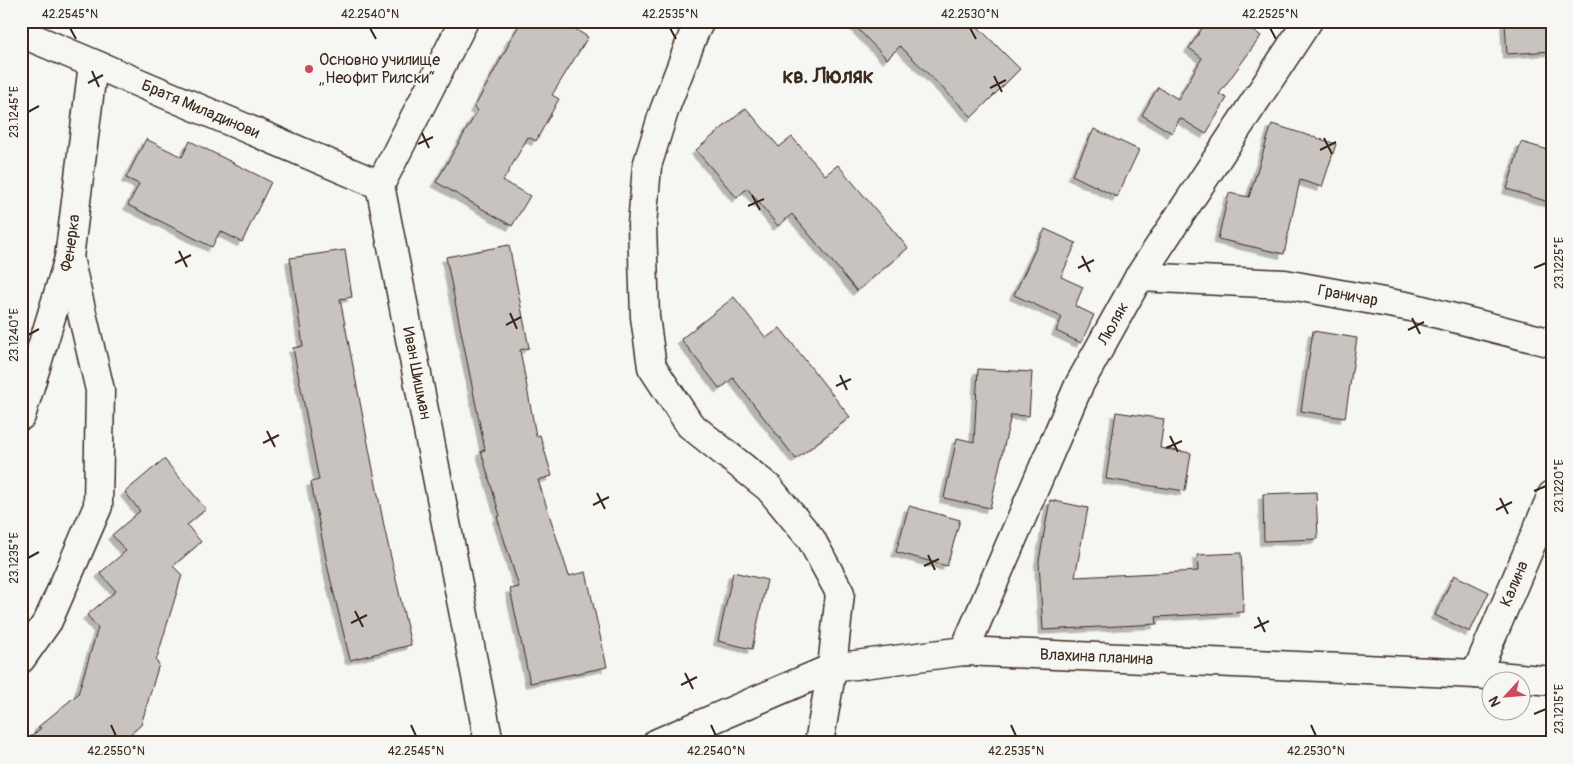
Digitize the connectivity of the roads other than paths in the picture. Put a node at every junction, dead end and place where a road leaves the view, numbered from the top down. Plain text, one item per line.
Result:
1 (464, 21) edge
2 (700, 21) edge
3 (1308, 21) edge
4 (21, 33) edge
5 (92, 64) junction
6 (380, 185) junction
7 (69, 258) junction
8 (1139, 277) junction
9 (1552, 343) edge
10 (21, 416) edge
11 (1552, 495) edge
12 (964, 651) junction
13 (21, 659) edge
14 (832, 668) junction
15 (1476, 674) junction
16 (1552, 681) edge
17 (488, 743) edge
18 (657, 743) edge
19 (819, 743) edge

1 - 6 street
2 - 14 street
3 - 8 street, Люляк
4 - 5 street, Братя Миладинови
5 - 6 street, Братя Миладинови
5 - 7 street, Фенерка
6 - 17 street, Иван Шишман
7 - 10 street, Фенерка
7 - 13 street
8 - 9 street, Граничар
8 - 12 street, Люляк
11 - 15 street, Калина
12 - 14 street, Влахина планина
12 - 15 street, Влахина планина
14 - 18 street, Влахина планина
14 - 19 street
15 - 16 street, Влахина планина

